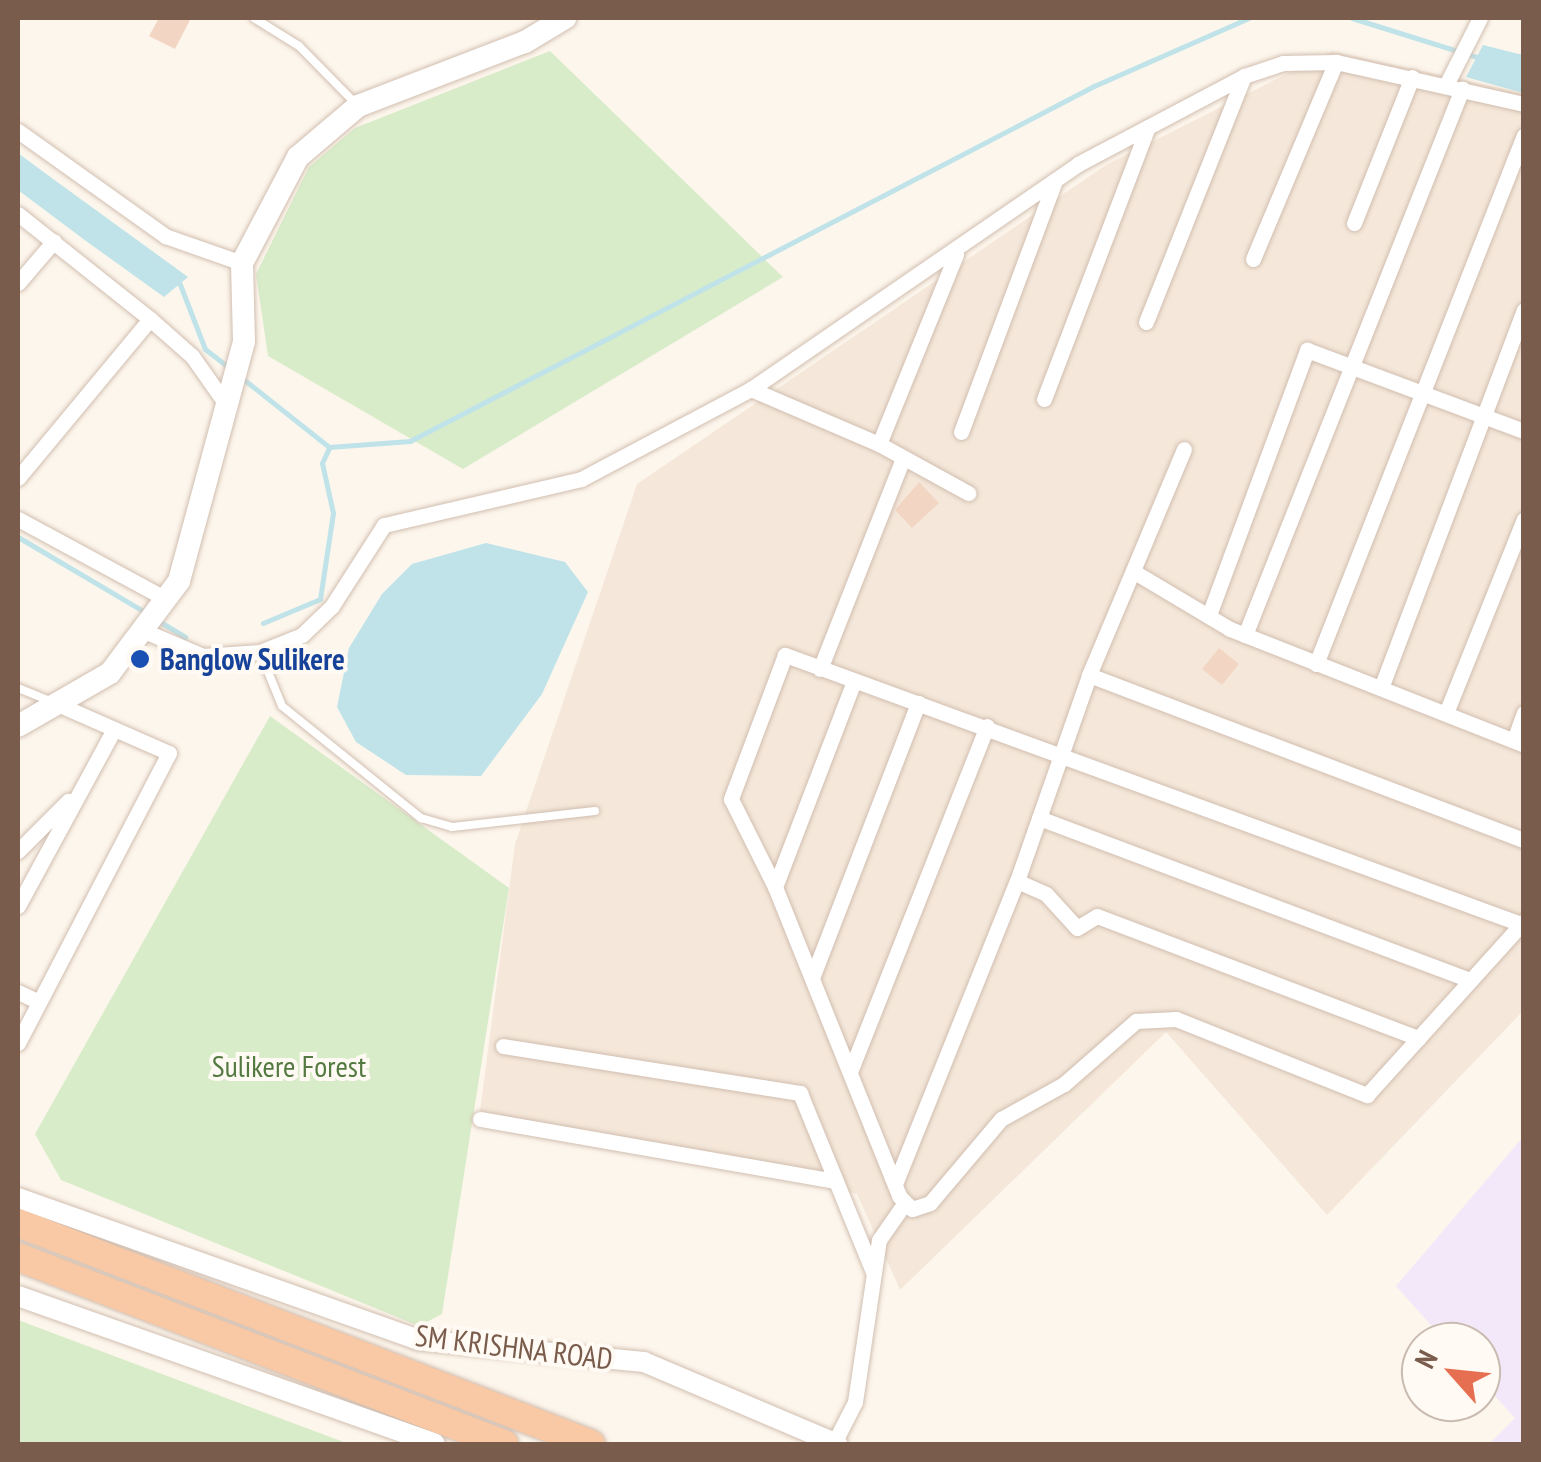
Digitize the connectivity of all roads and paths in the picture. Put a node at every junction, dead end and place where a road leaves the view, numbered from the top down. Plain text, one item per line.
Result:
1 (254, 18) edge
2 (565, 18) edge
3 (1480, 19) edge
4 (1336, 62) junction
5 (1244, 76) junction
6 (1412, 77) junction
7 (1454, 87) junction
8 (1524, 104) edge
9 (358, 106) junction
10 (1148, 127) junction
11 (18, 131) edge
12 (1524, 134) edge
13 (1055, 181) junction
14 (18, 214) edge
15 (1354, 223) dead end
16 (54, 241) junction
17 (956, 253) junction
18 (1253, 259) dead end
19 (242, 263) junction
20 (18, 283) edge
21 (1524, 310) edge
22 (150, 319) junction
23 (1146, 322) dead end
24 (1356, 367) junction
25 (751, 388) junction
26 (1420, 389) junction
27 (1044, 399) dead end
28 (223, 400) junction
29 (1483, 414) junction
30 (1524, 430) edge
31 (961, 432) dead end
32 (878, 444) junction
33 (1184, 449) dead end
34 (902, 461) junction
35 (18, 478) edge
36 (968, 493) dead end
37 (18, 519) edge
38 (1524, 519) edge
39 (1136, 573) junction
40 (166, 598) junction
41 (1210, 615) junction
42 (142, 630) junction
43 (1245, 635) junction
44 (260, 652) junction
45 (1316, 664) junction
46 (820, 668) junction
47 (1090, 675) junction
48 (854, 682) junction
49 (18, 688) edge
50 (1381, 688) junction
51 (53, 702) junction
52 (918, 703) junction
53 (1446, 713) junction
54 (1524, 713) edge
55 (18, 726) edge
56 (988, 726) junction
57 (114, 729) junction
58 (1518, 742) edge
59 (1062, 752) junction
60 (81, 788) junction
61 (595, 810) dead end
62 (1039, 818) junction
63 (1524, 840) edge
64 (18, 851) edge
65 (1017, 881) junction
66 (775, 887) junction
67 (18, 906) edge
68 (1522, 923) edge
69 (812, 978) junction
70 (1471, 980) junction
71 (18, 992) edge
72 (39, 1002) junction
73 (1418, 1038) junction
74 (18, 1042) edge
75 (503, 1046) dead end
76 (850, 1072) junction
77 (480, 1119) dead end
78 (836, 1181) junction
79 (894, 1184) junction
80 (18, 1198) edge
81 (904, 1204) junction
82 (18, 1223) edge
83 (18, 1258) edge
84 (874, 1272) junction
85 (18, 1296) edge
86 (435, 1444) edge
87 (504, 1444) edge
88 (591, 1444) edge
89 (835, 1444) edge

1 - 9 lane
2 - 9 main road
3 - 7 street
4 - 5 street
4 - 6 street
4 - 18 street
5 - 10 street
5 - 23 street
6 - 7 street
6 - 15 street
7 - 8 street
7 - 24 street
9 - 19 main road
10 - 13 street
10 - 27 street
11 - 19 street
12 - 26 street
13 - 17 street
13 - 31 street
14 - 16 street
16 - 20 street
16 - 22 street
17 - 25 street
17 - 32 street
19 - 28 main road
21 - 29 street
22 - 28 street
22 - 35 street
24 - 26 street
24 - 41 street
24 - 43 street
25 - 32 street
25 - 44 street
26 - 29 street
26 - 45 street
28 - 40 main road
29 - 30 street
29 - 50 street
32 - 34 street
33 - 39 street
34 - 36 street
34 - 46 street
37 - 40 street
38 - 53 street
39 - 41 street
39 - 47 street
40 - 42 main road
41 - 43 street
42 - 44 street
42 - 51 main road
43 - 45 street
44 - 61 lane
45 - 50 street
46 - 48 street
46 - 66 street
47 - 59 street
47 - 63 street
48 - 52 street
48 - 66 street
49 - 51 lane
50 - 53 street
51 - 55 main road
51 - 57 street
52 - 56 street
52 - 69 street
53 - 58 street
54 - 58 street
56 - 59 street
56 - 76 street
57 - 60 street
57 - 72 street
59 - 62 street
59 - 68 street
60 - 64 street
60 - 67 street
62 - 65 street
62 - 70 street
65 - 73 street
65 - 79 street
66 - 69 street
68 - 70 street
69 - 76 street
70 - 73 street
71 - 72 street
72 - 74 street
73 - 81 street
75 - 78 street
76 - 79 street
77 - 78 street
78 - 84 street
79 - 81 street
80 - 89 street, SM KRISHNA ROAD
81 - 84 street
82 - 88 highway, SM KRISHNA ROAD
83 - 87 highway
84 - 89 street
85 - 86 street

